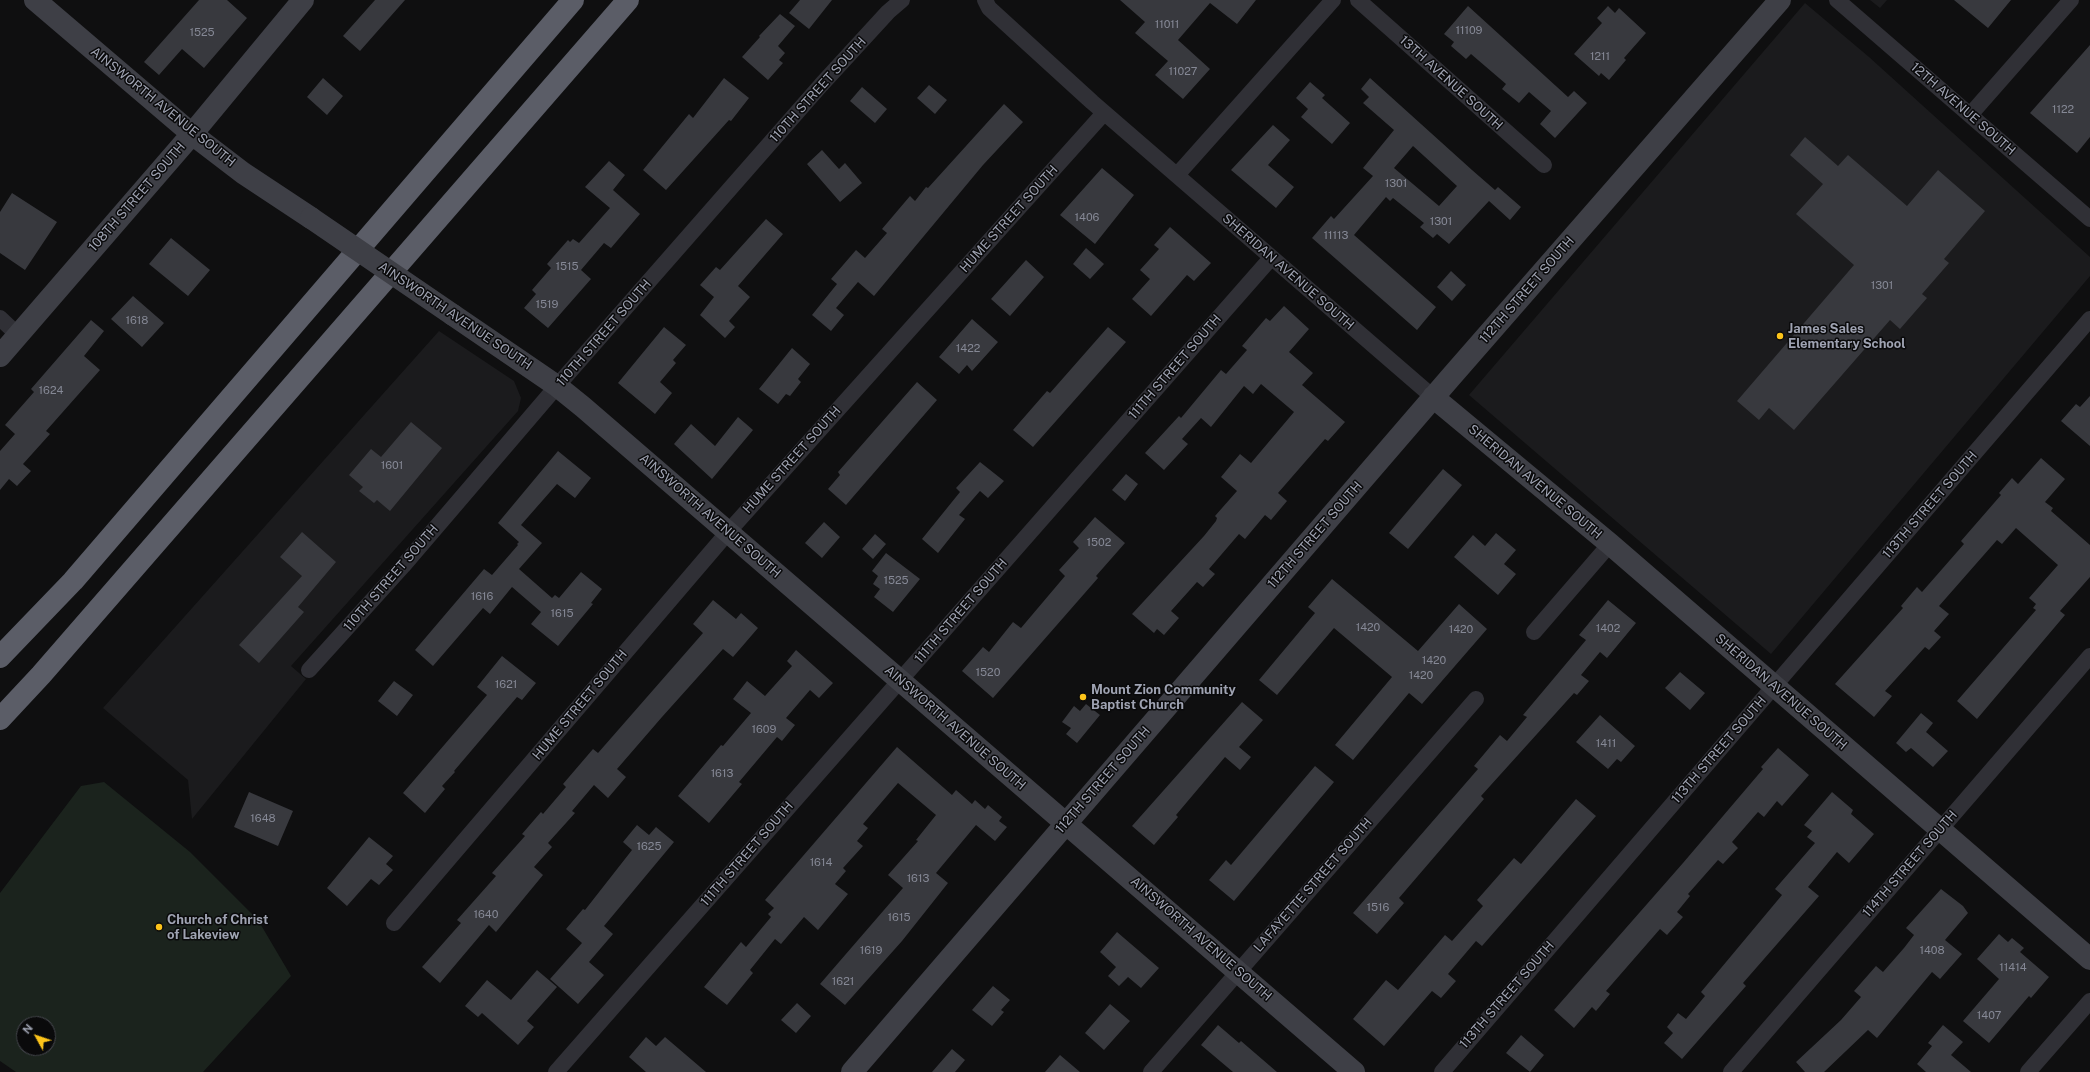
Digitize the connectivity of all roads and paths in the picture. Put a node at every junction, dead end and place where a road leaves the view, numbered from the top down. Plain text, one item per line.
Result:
1 (35, 0) edge
2 (303, 0) edge
3 (573, 0) edge
4 (628, 0) edge
5 (902, 0) edge
6 (984, 0) edge
7 (1333, 0) edge
8 (1358, 0) edge
9 (1780, 0) edge
10 (1837, 0) edge
11 (2071, 0) edge
12 (1104, 113) junction
13 (1970, 115) junction
14 (192, 134) junction
15 (1544, 165) dead end
16 (1177, 175) junction
17 (2090, 219) edge
18 (1271, 258) junction
19 (2090, 319) edge
20 (5, 324) edge
21 (0, 356) edge
22 (557, 386) junction
23 (1433, 397) junction
24 (729, 531) junction
25 (1610, 544) junction
26 (1534, 632) dead end
27 (2090, 656) edge
28 (0, 657) edge
29 (309, 670) dead end
30 (900, 681) junction
31 (1774, 686) junction
32 (1476, 699) dead end
33 (0, 718) edge
34 (1066, 823) junction
35 (1940, 829) junction
36 (394, 923) dead end
37 (2090, 959) edge
38 (1238, 972) junction
39 (2090, 1001) edge
40 (556, 1072) edge
41 (852, 1072) edge
42 (1151, 1072) edge
43 (1354, 1072) edge
44 (1442, 1072) edge
45 (1731, 1072) edge
46 (2028, 1072) edge

1 - 14 street, AINSWORTH AVENUE SOUTH
2 - 14 street, 108TH STREET SOUTH
3 - 28 highway
4 - 33 highway
5 - 22 street, 110TH STREET SOUTH
6 - 12 street, SHERIDAN AVENUE SOUTH
7 - 16 street
8 - 15 street, 13TH AVENUE SOUTH
9 - 23 street, 112TH STREET SOUTH
10 - 13 street, 12TH AVENUE SOUTH
11 - 13 street
12 - 16 street, SHERIDAN AVENUE SOUTH
12 - 24 street, HUME STREET SOUTH
13 - 17 street, 12TH AVENUE SOUTH
14 - 20 street, 108TH STREET SOUTH
14 - 22 street, AINSWORTH AVENUE SOUTH, bridge
16 - 18 street, SHERIDAN AVENUE SOUTH
18 - 23 street, SHERIDAN AVENUE SOUTH
18 - 30 street, 111TH STREET SOUTH
19 - 31 street, 113TH STREET SOUTH
20 - 21 street, 108TH STREET SOUTH
22 - 24 street, AINSWORTH AVENUE SOUTH
22 - 29 street, 110TH STREET SOUTH
23 - 25 street, SHERIDAN AVENUE SOUTH
23 - 34 street, 112TH STREET SOUTH
24 - 30 street, AINSWORTH AVENUE SOUTH
24 - 36 street, HUME STREET SOUTH
25 - 26 street
25 - 31 street, SHERIDAN AVENUE SOUTH
27 - 35 street, 114TH STREET SOUTH
30 - 34 street, AINSWORTH AVENUE SOUTH
30 - 40 street, 111TH STREET SOUTH
31 - 35 street, SHERIDAN AVENUE SOUTH
31 - 44 street, 113TH STREET SOUTH
32 - 38 street, LAFAYETTE STREET SOUTH
34 - 38 street, AINSWORTH AVENUE SOUTH
34 - 41 street, 112TH STREET SOUTH
35 - 37 street, SHERIDAN AVENUE SOUTH
35 - 45 street, 114TH STREET SOUTH
38 - 42 street, LAFAYETTE STREET SOUTH
38 - 43 street, AINSWORTH AVENUE SOUTH
39 - 46 street

